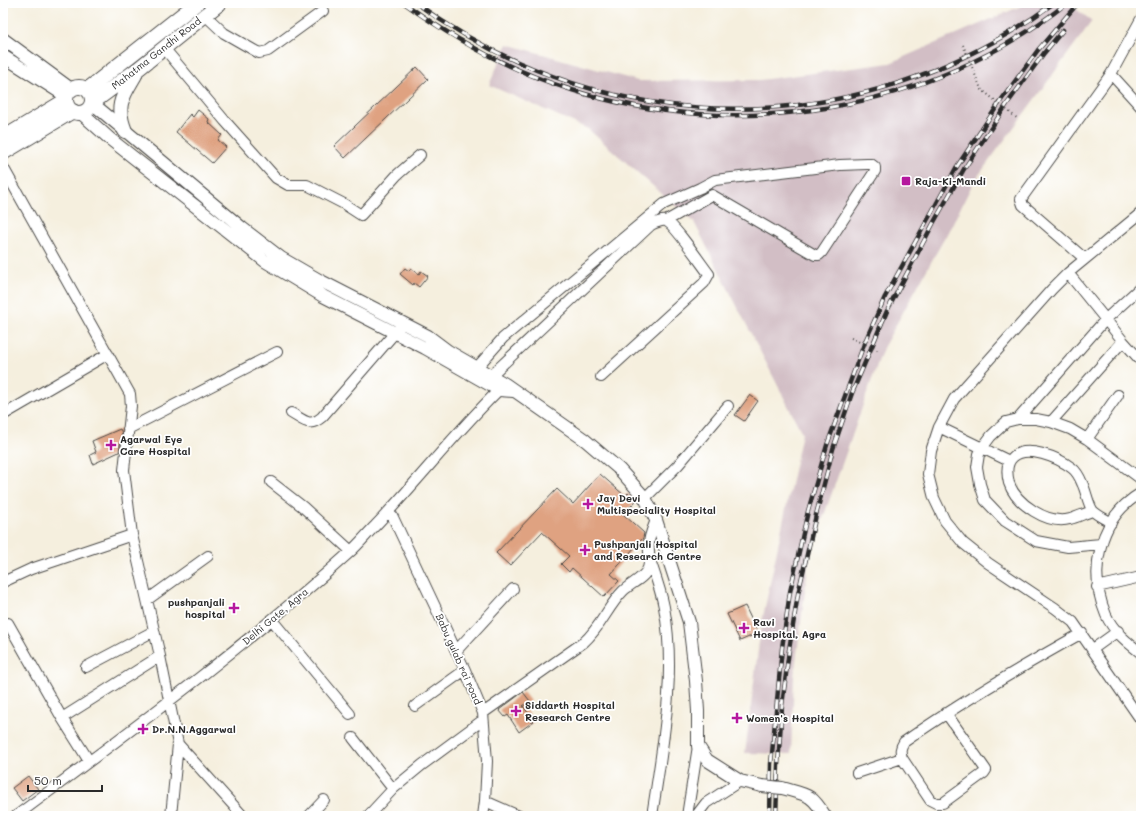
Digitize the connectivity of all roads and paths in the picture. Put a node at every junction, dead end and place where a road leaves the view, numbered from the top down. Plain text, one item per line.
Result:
1 (197, 3) edge
2 (220, 3) edge
3 (322, 11) dead end
4 (205, 15) junction
5 (1141, 19) edge
6 (3, 40) edge
7 (963, 45) dead end
8 (164, 48) junction
9 (3, 56) edge
10 (138, 70) junction
11 (1111, 74) junction
12 (90, 96) junction
13 (71, 102) junction
14 (1141, 108) edge
15 (1018, 119) dead end
16 (125, 131) junction
17 (3, 138) edge
18 (3, 153) edge
19 (420, 155) dead end
20 (3, 167) edge
21 (1139, 218) edge
22 (666, 221) junction
23 (227, 224) junction
24 (1085, 260) junction
25 (1068, 273) junction
26 (1141, 287) edge
27 (357, 299) junction
28 (351, 310) junction
29 (1106, 320) junction
30 (399, 328) junction
31 (851, 338) dead end
32 (1123, 341) junction
33 (879, 351) dead end
34 (277, 352) dead end
35 (108, 354) junction
36 (1141, 361) edge
37 (474, 371) junction
38 (601, 377) dead end
39 (488, 379) junction
40 (502, 387) junction
41 (1118, 395) dead end
42 (728, 406) dead end
43 (291, 413) dead end
44 (3, 415) edge
45 (1018, 419) junction
46 (1051, 422) junction
47 (939, 427) junction
48 (128, 429) junction
49 (1087, 439) junction
50 (982, 448) junction
51 (1009, 461) junction
52 (1141, 479) edge
53 (271, 482) dead end
54 (1141, 493) edge
55 (645, 498) junction
56 (1093, 510) junction
57 (390, 511) junction
58 (656, 520) junction
59 (1111, 523) junction
60 (132, 535) junction
61 (1101, 544) junction
62 (350, 552) junction
63 (208, 556) dead end
64 (650, 558) junction
65 (1141, 577) edge
66 (3, 582) edge
67 (1097, 587) junction
68 (513, 589) dead end
69 (147, 600) junction
70 (272, 620) junction
71 (8, 623) dead end
72 (154, 632) junction
73 (1118, 632) junction
74 (1082, 633) junction
75 (1093, 649) junction
76 (456, 651) junction
77 (1141, 653) edge
78 (160, 656) junction
79 (86, 668) dead end
80 (465, 670) junction
81 (170, 701) junction
82 (414, 706) dead end
83 (946, 713) junction
84 (350, 714) dead end
85 (483, 717) junction
86 (62, 718) junction
87 (1141, 720) edge
88 (353, 738) dead end
89 (178, 744) junction
90 (698, 746) junction
91 (902, 758) junction
92 (89, 761) junction
93 (857, 773) dead end
94 (740, 781) junction
95 (393, 789) junction
96 (324, 800) dead end
97 (485, 801) junction
98 (16, 816) edge
99 (171, 816) edge
100 (243, 816) edge
101 (309, 816) edge
102 (368, 816) edge
103 (483, 816) edge
104 (519, 816) edge
105 (652, 816) edge
106 (687, 816) edge
107 (696, 816) edge
108 (825, 816) edge

1 - 12 highway, Mahatma Gandhi Road
2 - 4 highway, Mahatma Gandhi Road
3 - 4 street
4 - 8 highway, Mahatma Gandhi Road
5 - 11 street
6 - 13 main road
7 - 15 path, bridge
8 - 10 highway, Mahatma Gandhi Road
8 - 19 street
9 - 13 main road
10 - 12 highway, Mahatma Gandhi Road
10 - 16 highway
11 - 14 street
11 - 24 street
12 - 13 highway
12 - 13 highway
12 - 16 main road
13 - 17 highway
13 - 18 highway
13 - 23 main road
16 - 23 main road
20 - 35 street
21 - 24 street
22 - 37 street
22 - 38 street
22 - 39 street
23 - 27 main road
23 - 28 main road
24 - 25 street
25 - 29 street
25 - 47 street
26 - 29 street
27 - 28 main road
27 - 30 main road
28 - 30 main road
29 - 32 street
29 - 45 street
30 - 37 main road
30 - 43 street
31 - 33 path, bridge
32 - 36 street
32 - 46 street
34 - 48 street
35 - 44 street
35 - 48 street
37 - 39 main road
39 - 40 main road
40 - 55 main road
40 - 57 street, Delhi Gate, Agra
41 - 49 street
42 - 55 street
45 - 46 street
45 - 50 street
46 - 49 street
47 - 50 street
47 - 74 street
48 - 60 street
49 - 52 street
50 - 51 street
50 - 61 street
51 - 56 street
51 - 56 street
53 - 62 street
54 - 59 street
55 - 58 main road
56 - 59 street
57 - 62 street, Delhi Gate, Agra
57 - 76 street, Babu gulab rai road
58 - 64 street
58 - 90 main road
59 - 61 street
60 - 66 street
60 - 69 street
61 - 67 street
62 - 70 street, Delhi Gate, Agra
63 - 69 street
64 - 85 street
64 - 105 street
65 - 67 street
67 - 73 street
68 - 76 street
69 - 72 street
70 - 81 street, Delhi Gate, Agra
70 - 84 street
71 - 86 street
72 - 78 street
72 - 79 street
73 - 75 street
73 - 77 street
74 - 75 street
74 - 83 street
75 - 87 street
76 - 80 street, Babu gulab rai road
78 - 81 street
78 - 86 street
80 - 82 street
80 - 85 street, Babu gulab rai road
81 - 89 street
81 - 92 street, Delhi Gate, Agra
83 - 91 street
83 - 91 street
85 - 95 street
85 - 97 street, Babu gulab rai road
86 - 92 street
88 - 95 street
89 - 99 street
89 - 100 street
90 - 94 main road
90 - 106 street
91 - 93 street
92 - 98 street, Delhi Gate, Agra
94 - 107 street
94 - 108 main road, bridge
95 - 102 street
96 - 101 street
97 - 103 street, Babu gulab rai road
97 - 104 street

